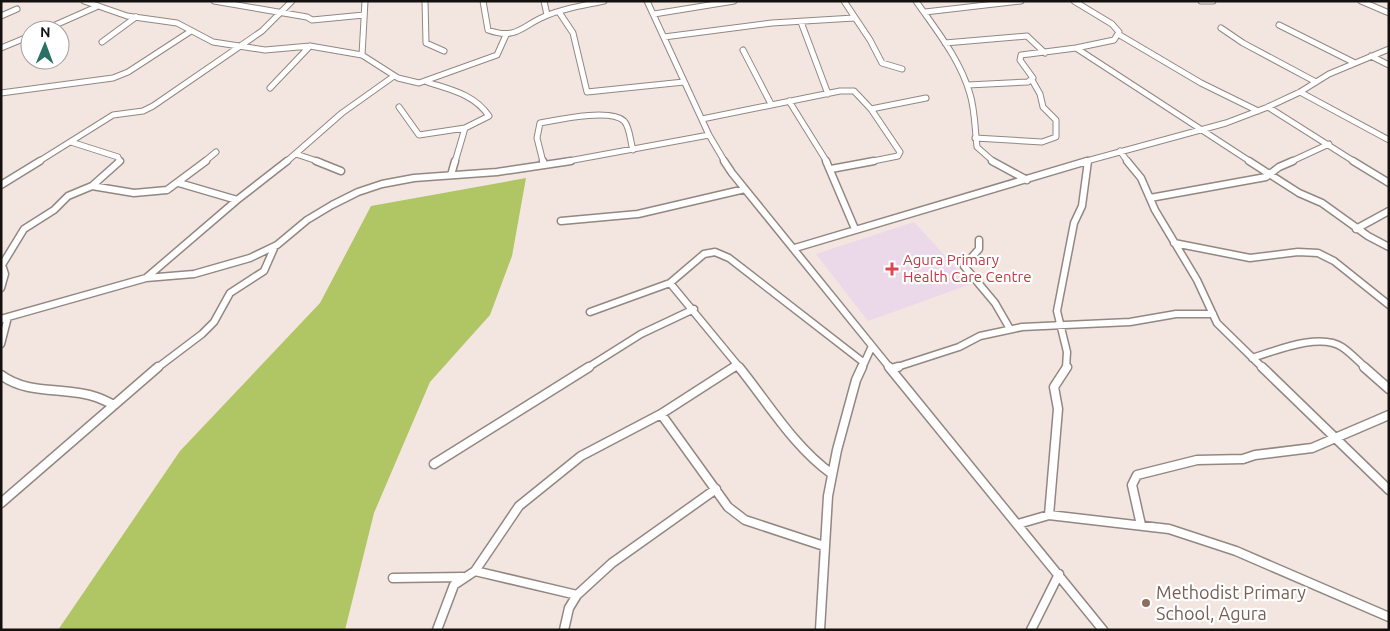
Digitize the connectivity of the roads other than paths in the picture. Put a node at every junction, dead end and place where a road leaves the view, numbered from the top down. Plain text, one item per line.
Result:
1 (84, 1) edge
2 (214, 1) edge
3 (292, 1) edge
4 (365, 1) edge
5 (425, 1) edge
6 (483, 1) edge
7 (544, 1) edge
8 (604, 1) edge
9 (647, 1) edge
10 (734, 1) edge
11 (844, 1) edge
12 (916, 1) edge
13 (1021, 1) edge
14 (1074, 1) edge
15 (1201, 1) edge
16 (1213, 1) edge
17 (1361, 1) edge
18 (96, 7) junction
19 (17, 9) dead end
20 (559, 12) junction
21 (925, 12) junction
22 (1389, 13) edge
23 (280, 14) junction
24 (654, 14) junction
25 (364, 15) junction
26 (547, 15) junction
27 (1, 16) edge
28 (136, 17) junction
29 (854, 18) junction
30 (67, 20) edge
31 (801, 22) junction
32 (1279, 25) dead end
33 (1221, 28) dead end
34 (191, 31) junction
35 (1118, 34) junction
36 (506, 35) junction
37 (664, 37) junction
38 (20, 40) edge
39 (102, 42) dead end
40 (945, 43) junction
41 (241, 46) junction
42 (310, 46) junction
43 (1, 48) edge
44 (1076, 48) junction
45 (1389, 49) edge
46 (743, 50) dead end
47 (444, 51) dead end
48 (1046, 53) junction
49 (362, 54) junction
50 (1371, 56) junction
51 (1353, 62) junction
52 (1389, 65) edge
53 (902, 69) dead end
54 (394, 76) junction
55 (1032, 80) junction
56 (426, 82) junction
57 (684, 82) junction
58 (1316, 82) junction
59 (968, 85) junction
60 (270, 88) dead end
61 (1300, 92) junction
62 (1, 93) edge
63 (828, 94) junction
64 (926, 98) dead end
65 (790, 101) junction
66 (771, 104) junction
67 (399, 107) dead end
68 (1268, 107) junction
69 (871, 108) junction
70 (1258, 111) junction
71 (702, 119) junction
72 (464, 128) junction
73 (1202, 130) junction
74 (709, 135) junction
75 (975, 138) junction
76 (1389, 140) edge
77 (70, 142) junction
78 (1329, 144) junction
79 (633, 150) junction
80 (1120, 151) junction
81 (216, 152) dead end
82 (296, 154) junction
83 (1088, 161) junction
84 (544, 164) junction
85 (831, 169) junction
86 (341, 171) dead end
87 (451, 174) junction
88 (1270, 174) junction
89 (1027, 180) junction
90 (178, 183) junction
91 (1389, 183) edge
92 (1, 185) edge
93 (92, 186) junction
94 (745, 189) junction
95 (1150, 198) junction
96 (237, 200) junction
97 (1389, 211) edge
98 (561, 221) dead end
99 (855, 229) junction
100 (1356, 229) junction
101 (979, 240) dead end
102 (1174, 243) junction
103 (275, 246) junction
104 (1389, 247) edge
105 (795, 248) junction
106 (2, 265) edge
107 (146, 278) junction
108 (670, 283) junction
109 (1, 288) edge
110 (1389, 306) edge
111 (694, 309) junction
112 (590, 312) dead end
113 (1213, 314) junction
114 (5, 318) edge
115 (1060, 325) junction
116 (1010, 329) junction
117 (1, 344) edge
118 (872, 346) junction
119 (1252, 358) junction
120 (862, 362) junction
121 (737, 364) junction
122 (891, 369) junction
123 (3, 379) edge
124 (1389, 388) edge
125 (114, 404) junction
126 (661, 414) junction
127 (1389, 416) edge
128 (1336, 439) junction
129 (434, 464) dead end
130 (832, 474) junction
131 (716, 489) junction
132 (1389, 490) edge
133 (1, 503) edge
134 (1049, 515) junction
135 (1018, 524) junction
136 (1141, 525) junction
137 (824, 546) junction
138 (475, 571) junction
139 (1059, 574) junction
140 (463, 577) junction
141 (393, 578) dead end
142 (577, 595) junction
143 (1389, 617) edge
144 (437, 630) edge
145 (564, 630) edge
146 (820, 630) edge
147 (1031, 630) edge
148 (1103, 630) edge

1 - 18 street
2 - 23 street
3 - 23 street
4 - 25 street
5 - 47 street
6 - 36 street
7 - 26 street
8 - 20 street
9 - 24 street
10 - 24 street
11 - 29 street
12 - 21 street
13 - 21 street
14 - 35 street
15 - 16 street
17 - 22 street
18 - 28 street
18 - 30 street
19 - 27 street
20 - 26 street
20 - 57 street
21 - 40 street
23 - 25 street
23 - 41 street
24 - 37 street
25 - 49 street
26 - 36 street
28 - 34 street
28 - 39 street
29 - 31 street
29 - 53 street
31 - 37 street
31 - 63 street
32 - 51 street
33 - 58 street
34 - 41 street
34 - 62 street
35 - 44 street
35 - 70 street
36 - 56 street
37 - 57 street
38 - 43 street
40 - 48 street
40 - 59 street
41 - 42 street
41 - 77 street
42 - 49 street
42 - 60 street
44 - 48 street
44 - 73 street
45 - 50 street
46 - 66 street
48 - 55 street
49 - 54 street
50 - 51 street
50 - 52 street
51 - 58 street
54 - 56 street
54 - 82 street
55 - 59 street
55 - 75 street
56 - 72 street
57 - 71 street
58 - 61 street
59 - 75 street
61 - 68 street
61 - 76 street
63 - 65 street
63 - 69 street
64 - 69 street
65 - 66 street
65 - 85 street
66 - 71 street
67 - 72 street
68 - 70 street
68 - 78 street
69 - 85 street
70 - 73 street
71 - 74 street
72 - 87 street
73 - 80 street
73 - 88 street
74 - 79 street
74 - 94 street
75 - 89 street
77 - 92 street
77 - 93 street
78 - 88 street
78 - 91 street
79 - 84 street
79 - 84 street
80 - 83 street
80 - 95 street
81 - 90 street
82 - 86 street
82 - 96 street
83 - 89 street
83 - 115 street
84 - 87 street
85 - 99 street
87 - 103 street
88 - 95 street
88 - 100 street
89 - 99 street
90 - 93 street
90 - 96 street
93 - 106 street
94 - 98 street
94 - 105 street
95 - 102 street
96 - 107 street
97 - 100 street
99 - 105 street
100 - 104 street
101 - 116 street
102 - 110 street
102 - 113 street
103 - 107 street
103 - 125 street
105 - 118 street
106 - 109 street
107 - 114 street
108 - 111 street
108 - 112 street
108 - 120 street
111 - 121 street
111 - 129 street
113 - 115 street
113 - 119 street
114 - 117 street
115 - 116 street
115 - 134 street
116 - 122 street
118 - 120 street
118 - 122 street
119 - 124 street
119 - 128 street
120 - 130 street
121 - 126 street
121 - 130 street
122 - 135 street
123 - 125 street
125 - 133 street
126 - 131 street
126 - 138 street
127 - 128 street
128 - 132 street
128 - 136 street
130 - 137 street
131 - 137 street
131 - 142 street
134 - 135 street
134 - 136 street
135 - 139 street
136 - 143 street
137 - 146 street
138 - 140 street
138 - 142 street
139 - 147 street
139 - 148 street
140 - 141 street
140 - 144 street
142 - 145 street

